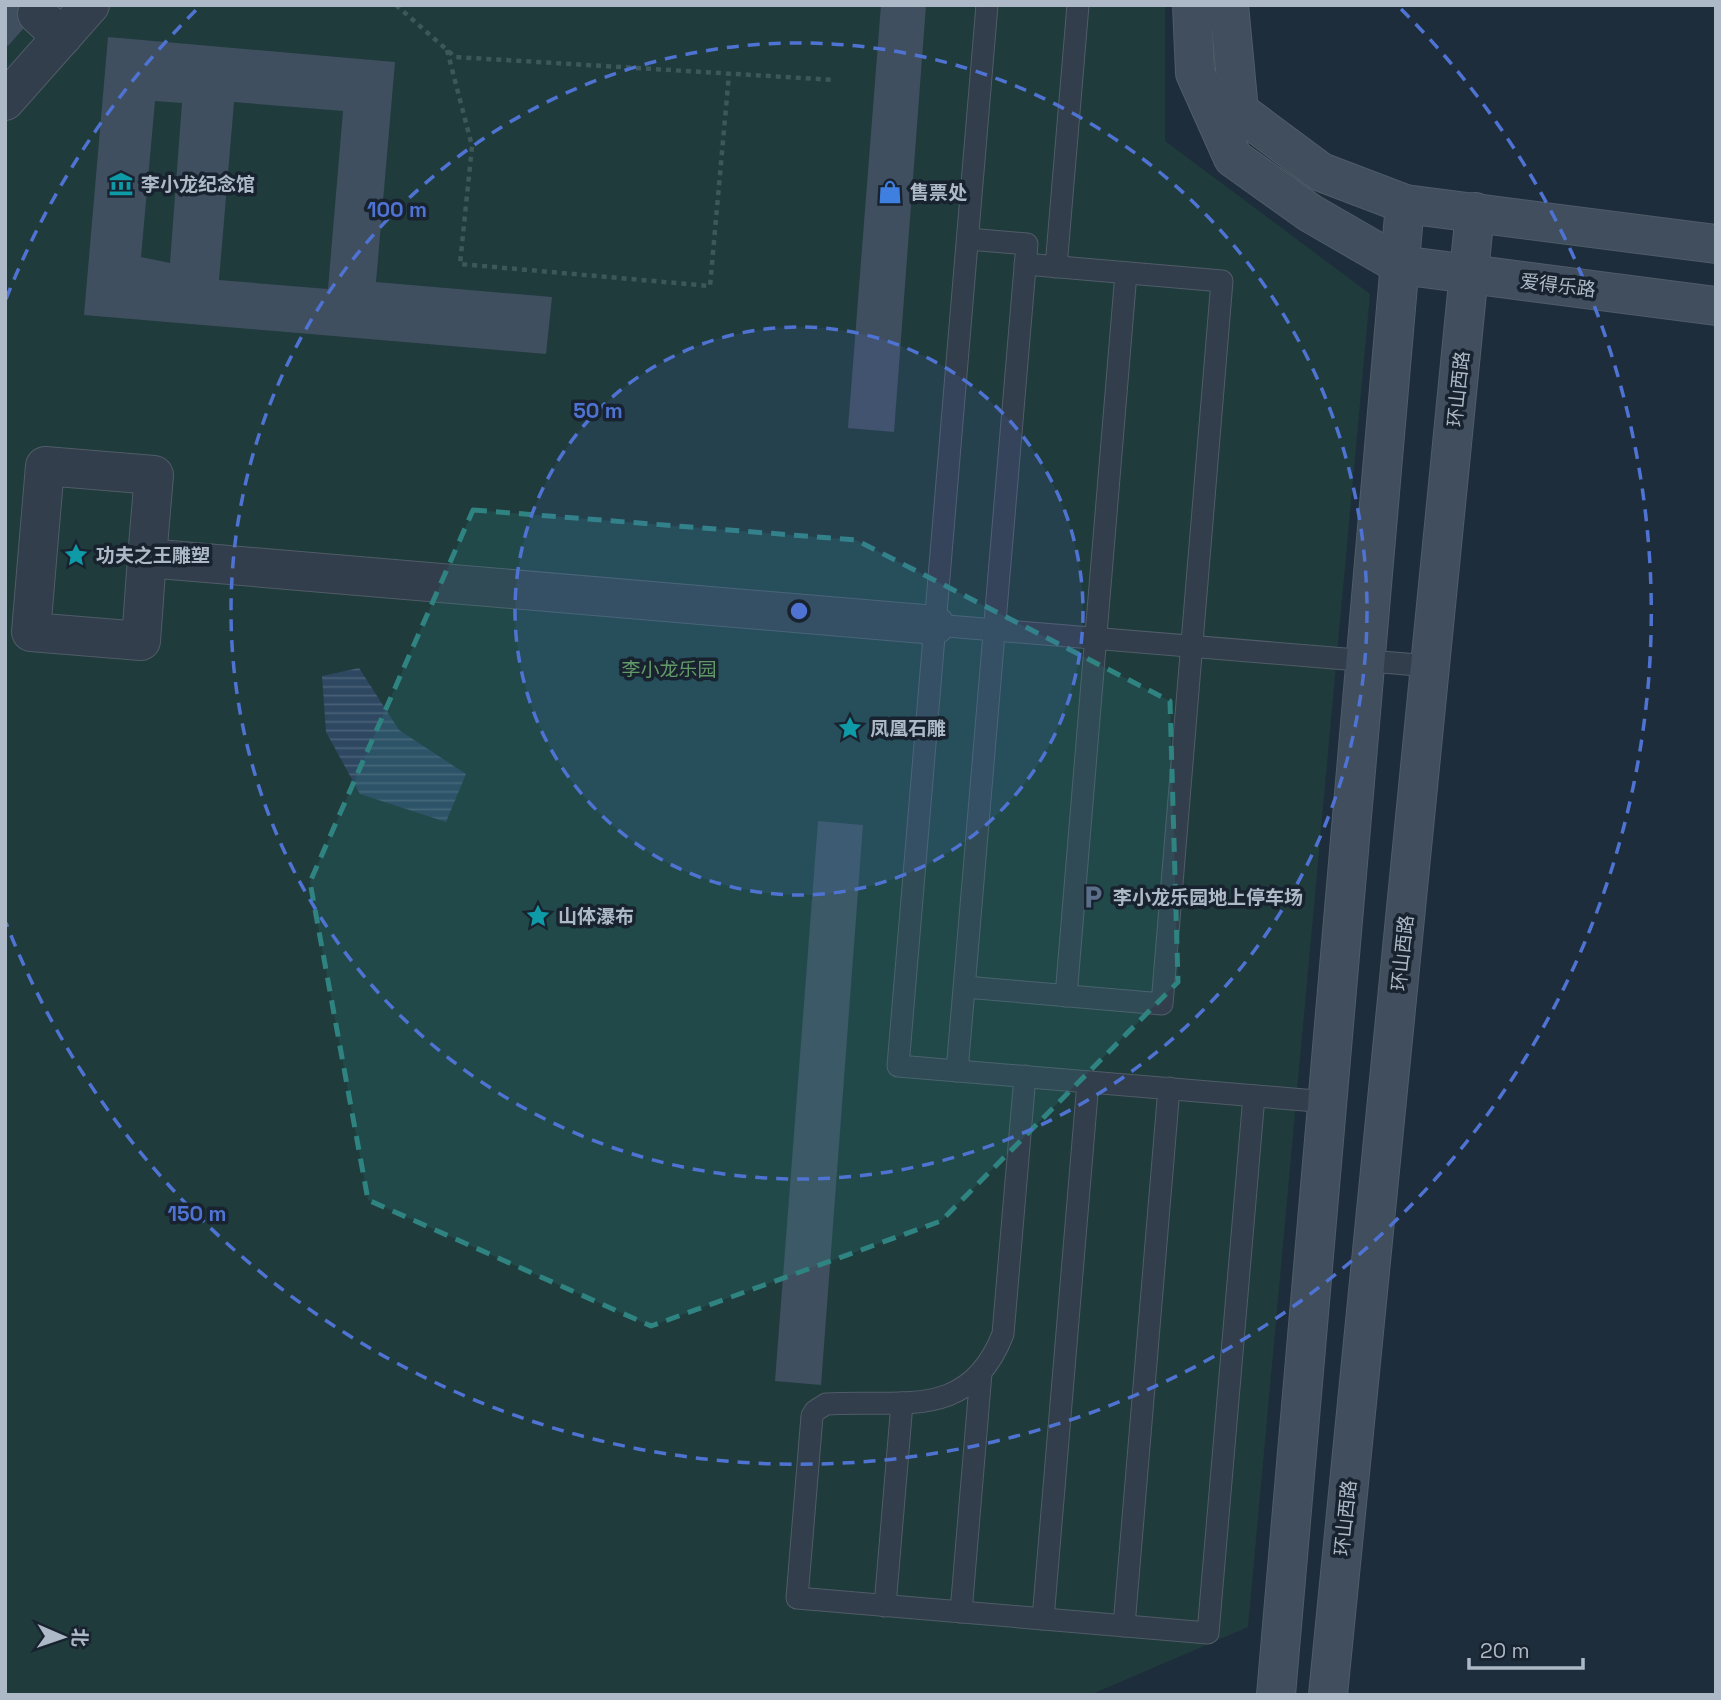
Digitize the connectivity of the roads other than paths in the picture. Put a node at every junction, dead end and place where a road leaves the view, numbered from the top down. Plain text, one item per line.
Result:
1 (90, 5) edge
2 (987, 5) edge
3 (1077, 5) edge
4 (1192, 5) edge
5 (1229, 5) edge
6 (5, 101) edge
7 (1405, 204) junction
8 (1475, 212) junction
9 (968, 239) junction
10 (1716, 244) edge
11 (1025, 264) junction
12 (1400, 265) junction
13 (1056, 267) junction
14 (1126, 273) junction
15 (1469, 273) junction
16 (1716, 306) edge
17 (147, 558) junction
18 (935, 625) junction
19 (994, 630) junction
20 (1096, 638) junction
21 (1192, 646) junction
22 (1366, 661) junction
23 (1430, 666) junction
24 (965, 987) junction
25 (1066, 996) junction
26 (957, 1071) junction
27 (1024, 1076) junction
28 (1088, 1082) junction
29 (1170, 1088) junction
30 (1254, 1096) junction
31 (1328, 1102) junction
32 (981, 1373) junction
33 (902, 1403) junction
34 (885, 1606) junction
35 (961, 1612) junction
36 (1043, 1619) junction
37 (1124, 1626) junction
38 (1276, 1695) edge
39 (1328, 1695) edge

1 - 6 street
2 - 9 lane
3 - 13 lane
4 - 12 street
5 - 7 street
7 - 8 street
7 - 12 street
8 - 10 street
8 - 15 street, 环山西路
9 - 11 lane
9 - 18 lane
11 - 13 lane
11 - 19 lane
12 - 15 street, 爱得乐路
12 - 22 street
13 - 14 lane
14 - 20 lane
14 - 21 lane
15 - 16 street, 爱得乐路
15 - 23 street, 环山西路
17 - 17 street
17 - 18 street
18 - 19 lane
18 - 26 lane
19 - 20 lane
19 - 24 lane
20 - 21 lane
20 - 25 lane
21 - 22 lane
21 - 25 lane
22 - 23 lane
22 - 31 street
23 - 39 street, 环山西路
24 - 25 lane
24 - 26 lane
26 - 27 lane
27 - 28 lane
27 - 32 lane
28 - 29 lane
28 - 36 lane
29 - 30 lane
29 - 37 lane
30 - 31 lane
30 - 37 lane
31 - 38 street
32 - 33 lane
32 - 35 lane
33 - 34 lane
33 - 34 lane
34 - 35 lane
35 - 36 lane
36 - 37 lane

